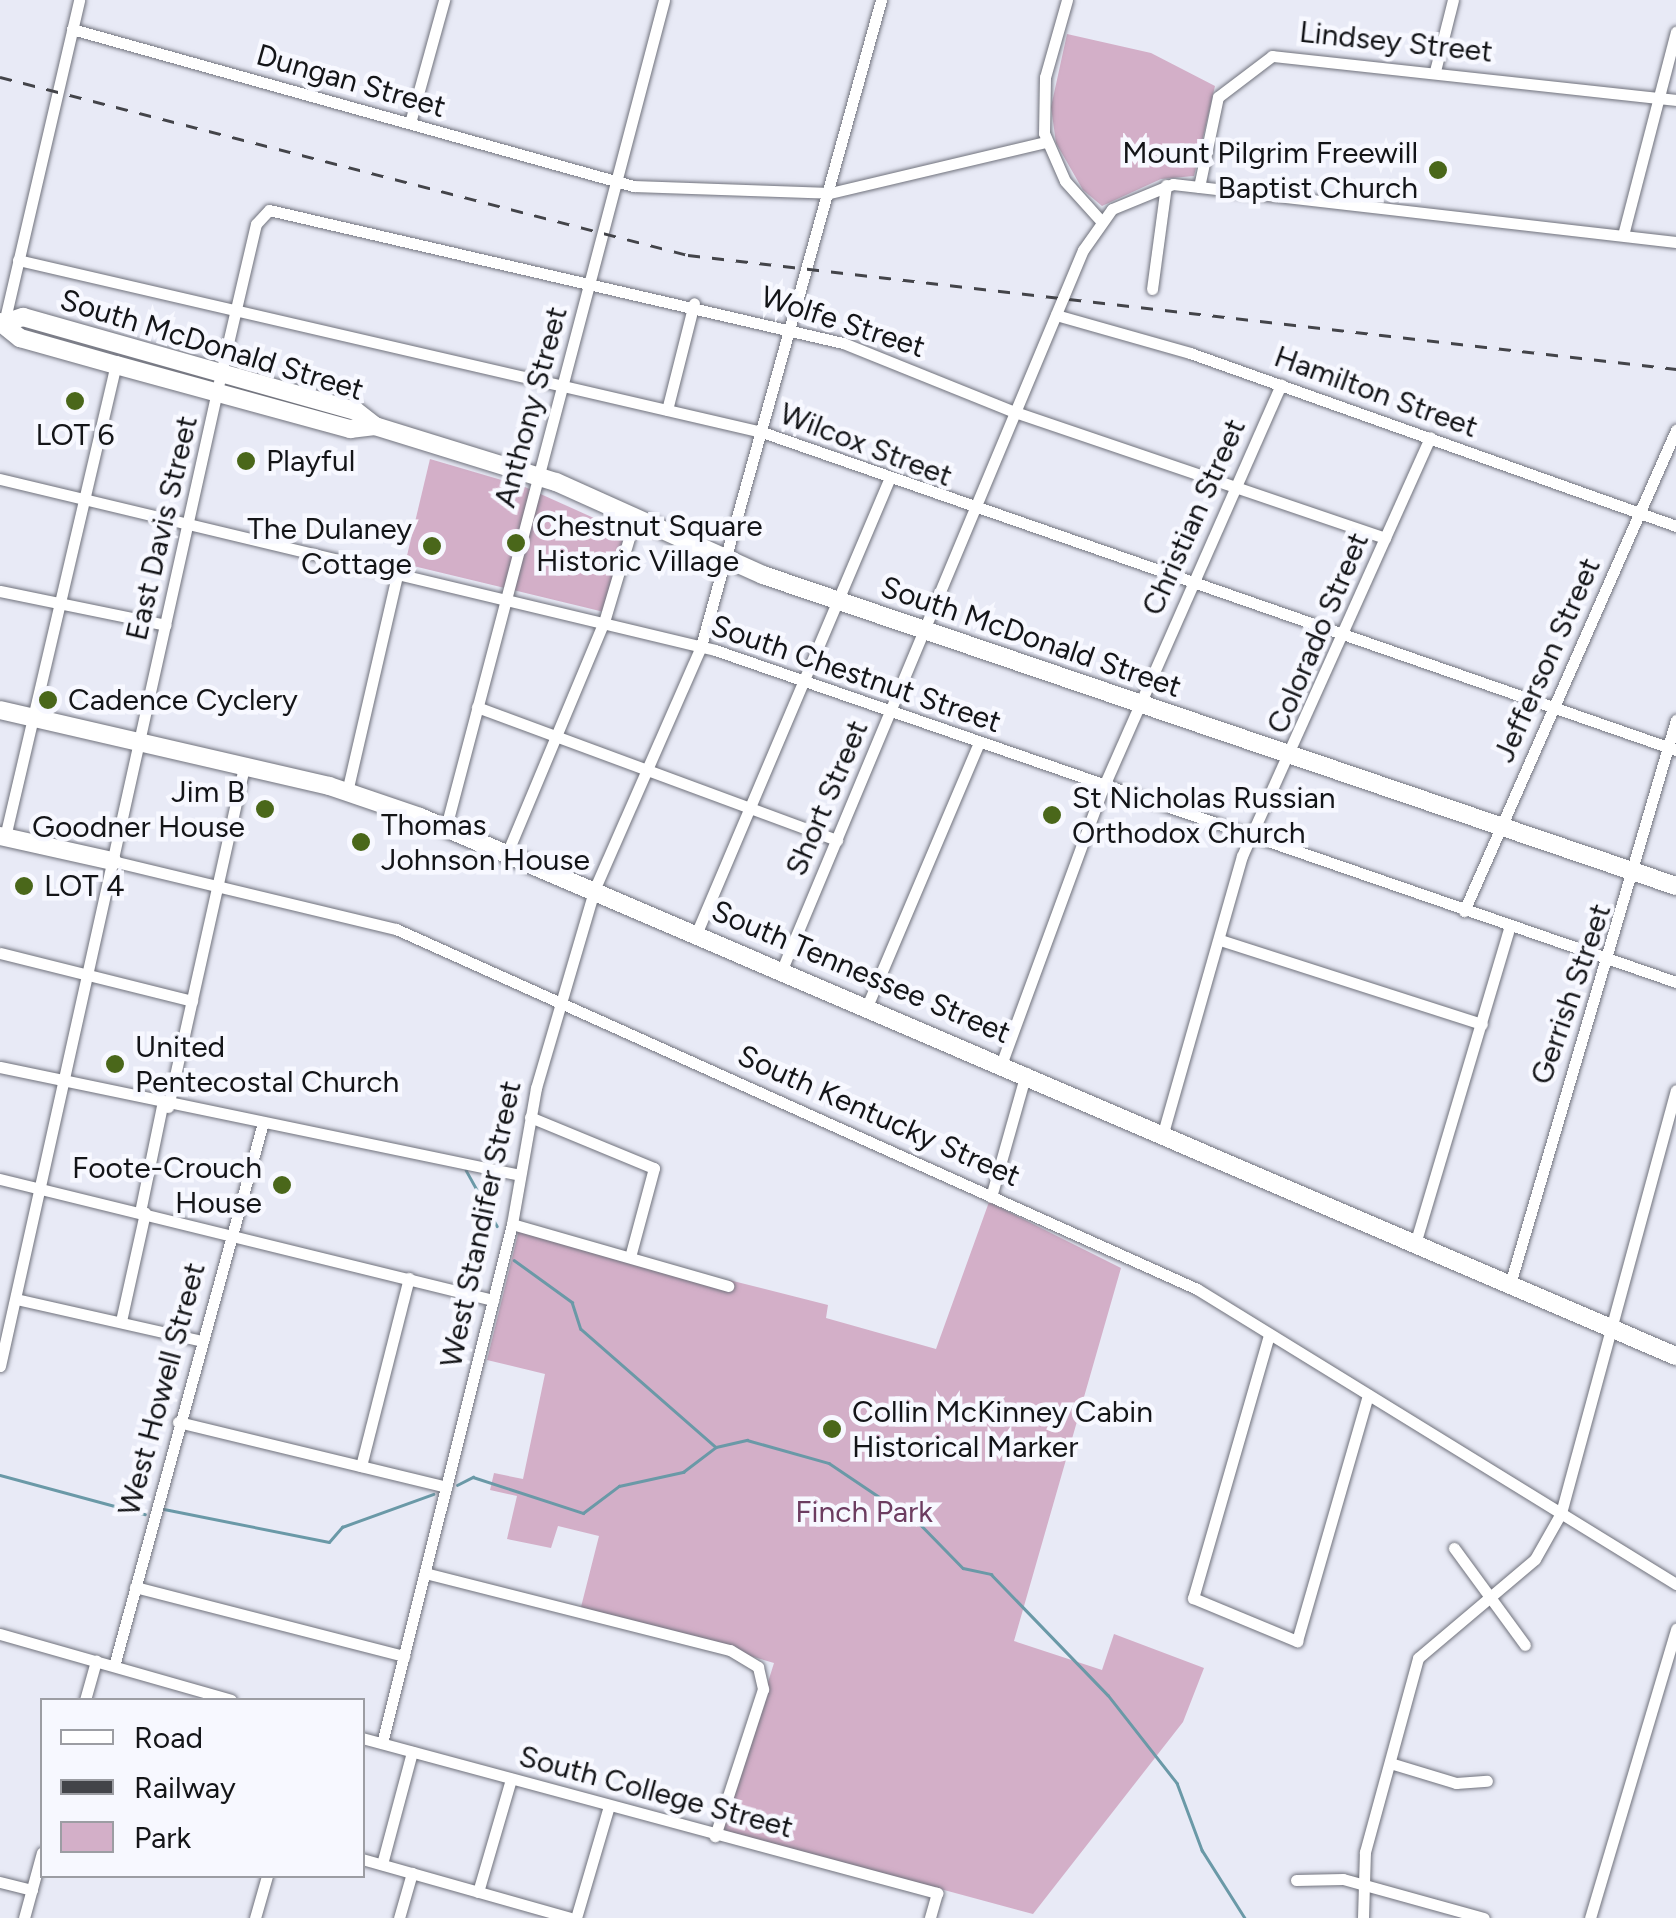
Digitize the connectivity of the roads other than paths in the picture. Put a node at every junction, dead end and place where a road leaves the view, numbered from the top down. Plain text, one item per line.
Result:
1 (80, 0) edge
2 (444, 0) edge
3 (664, 0) edge
4 (882, 0) edge
5 (1067, 0) edge
6 (1453, 0) edge
7 (72, 29) junction
8 (1676, 32) edge
9 (1434, 70) junction
10 (1658, 98) junction
11 (1676, 100) edge
12 (410, 124) junction
13 (1046, 142) junction
14 (617, 182) junction
15 (1166, 185) junction
16 (1199, 187) junction
17 (830, 193) junction
18 (270, 210) joint
19 (1101, 221) junction
20 (1622, 235) junction
21 (1676, 242) edge
22 (18, 260) junction
23 (591, 279) junction
24 (1152, 289) dead end
25 (694, 303) junction
26 (236, 311) junction
27 (1056, 315) junction
28 (1, 328) edge
29 (792, 328) junction
30 (116, 365) junction
31 (221, 373) junction
32 (1280, 384) junction
33 (563, 386) junction
34 (218, 393) junction
35 (667, 410) junction
36 (1015, 412) junction
37 (375, 426) junction
38 (1676, 430) edge
39 (762, 432) junction
40 (1430, 438) junction
41 (539, 476) junction
42 (0, 479) edge
43 (888, 481) junction
44 (1232, 485) junction
45 (82, 498) junction
46 (974, 512) junction
47 (1638, 514) junction
48 (634, 518) junction
49 (189, 522) junction
50 (1676, 526) edge
51 (1385, 538) junction
52 (727, 561) junction
53 (398, 572) junction
54 (1191, 585) junction
55 (0, 591) edge
56 (506, 598) junction
57 (838, 600) junction
58 (57, 602) junction
59 (604, 622) junction
60 (166, 625) junction
61 (925, 630) junction
62 (1344, 633) junction
63 (701, 646) junction
64 (802, 684) junction
65 (1140, 704) junction
66 (476, 706) junction
67 (1552, 708) junction
68 (0, 710) edge
69 (890, 714) junction
70 (31, 717) junction
71 (1676, 720) edge
72 (560, 733) junction
73 (141, 740) junction
74 (978, 743) junction
75 (1672, 749) edge
76 (1293, 755) junction
77 (244, 766) junction
78 (651, 768) junction
79 (1103, 788) junction
80 (347, 792) junction
81 (752, 806) junction
82 (446, 827) junction
83 (1501, 827) junction
84 (2, 837) edge
85 (837, 840) junction
86 (1254, 840) junction
87 (508, 851) junction
88 (112, 861) junction
89 (1637, 873) junction
90 (218, 885) junction
91 (1676, 886) edge
92 (595, 888) junction
93 (1464, 911) junction
94 (1510, 926) junction
95 (698, 932) junction
96 (1220, 940) junction
97 (0, 953) edge
98 (1610, 959) junction
99 (783, 968) junction
100 (87, 973) junction
101 (1676, 982) edge
102 (192, 1001) junction
103 (561, 1004) junction
104 (868, 1004) junction
105 (1482, 1024) junction
106 (1002, 1062) junction
107 (0, 1066) edge
108 (1026, 1073) junction
109 (63, 1082) junction
110 (1676, 1090) edge
111 (166, 1106) junction
112 (530, 1117) junction
113 (262, 1126) junction
114 (1164, 1133) junction
115 (520, 1176) junction
116 (0, 1179) edge
117 (41, 1188) junction
118 (991, 1197) junction
119 (142, 1213) junction
120 (512, 1224) junction
121 (231, 1234) junction
122 (1415, 1244) junction
123 (630, 1258) junction
124 (409, 1278) junction
125 (1510, 1284) junction
126 (728, 1286) dead end
127 (16, 1298) junction
128 (493, 1300) junction
129 (121, 1320) junction
130 (1610, 1327) junction
131 (1269, 1335) junction
132 (202, 1341) junction
133 (1676, 1356) edge
134 (0, 1366) edge
135 (1368, 1395) junction
136 (178, 1422) junction
137 (361, 1466) junction
138 (446, 1488) junction
139 (1561, 1513) junction
140 (1454, 1548) dead end
141 (425, 1573) junction
142 (1676, 1584) edge
143 (135, 1588) junction
144 (1493, 1592) junction
145 (1676, 1629) edge
146 (0, 1634) edge
147 (1525, 1645) dead end
148 (404, 1656) junction
149 (96, 1661) junction
150 (114, 1666) junction
151 (86, 1698) edge
152 (208, 1698) edge
153 (365, 1739) edge
154 (382, 1743) junction
155 (412, 1752) junction
156 (1390, 1764) junction
157 (510, 1778) junction
158 (1487, 1781) dead end
159 (609, 1806) junction
160 (716, 1836) junction
161 (40, 1860) edge
162 (365, 1860) edge
163 (382, 1864) junction
164 (412, 1873) junction
165 (266, 1878) edge
166 (1296, 1880) dead end
167 (0, 1882) edge
168 (1360, 1883) junction
169 (32, 1890) junction
170 (478, 1892) junction
171 (24, 1918) edge
172 (255, 1918) edge
173 (399, 1918) edge
174 (573, 1918) edge
175 (930, 1918) edge
176 (1363, 1918) edge
177 (1484, 1918) edge
178 (1590, 1918) edge

1 - 7 street
2 - 12 street
3 - 14 street, Anthony Street
4 - 17 street, West Standifer Street
5 - 13 street
6 - 9 street
7 - 12 street, Dungan Street
7 - 22 street
8 - 10 street
9 - 10 street, Lindsey Street
9 - 16 street, Lindsey Street
10 - 11 street, Lindsey Street
10 - 20 street
12 - 14 street, Dungan Street
13 - 17 street, Dungan Street
13 - 19 street
14 - 17 street, Dungan Street
14 - 23 street, Anthony Street
15 - 16 street
15 - 19 street
15 - 24 street
16 - 20 street
17 - 29 street, West Standifer Street
18 - 23 street, Wolfe Street
18 - 26 street, East Davis Street
19 - 27 street, Short Street
20 - 21 street
22 - 26 street, Wilcox Street
22 - 28 street
23 - 25 street, Wolfe Street
23 - 33 street, Anthony Street
25 - 29 street, Wolfe Street
25 - 35 street
26 - 31 street, East Davis Street
26 - 33 street, Wilcox Street
27 - 32 street, Hamilton Street
27 - 36 street, Short Street
28 - 30 main road, South McDonald Street
28 - 31 main road, South McDonald Street
29 - 36 street, Wolfe Street
29 - 39 street, West Standifer Street
30 - 34 main road, South McDonald Street
30 - 45 street
31 - 34 street, East Davis Street
31 - 37 main road, South McDonald Street
32 - 40 street, Hamilton Street
32 - 44 street, Christian Street
33 - 35 street, Wilcox Street
33 - 41 street, Anthony Street
34 - 37 main road, South McDonald Street
34 - 49 street, East Davis Street
35 - 39 street, Wilcox Street
36 - 44 street, Wolfe Street
36 - 46 street, Short Street
37 - 41 main road, South McDonald Street
38 - 47 street, Jefferson Street
39 - 43 street, Wilcox Street
39 - 52 street, West Standifer Street
40 - 47 street, Hamilton Street
40 - 51 street, Colorado Street
41 - 48 main road, South McDonald Street
41 - 56 street, Anthony Street
42 - 45 street, South Chestnut Street
43 - 46 street, Wilcox Street
43 - 57 street
44 - 51 street, Wolfe Street
44 - 54 street, Christian Street
45 - 49 street, South Chestnut Street
45 - 58 street
46 - 54 street, Wilcox Street
46 - 61 street, Short Street
47 - 50 street, Hamilton Street
47 - 67 street, Jefferson Street
48 - 52 main road, South McDonald Street
48 - 59 street
49 - 53 street, South Chestnut Street
49 - 60 street, East Davis Street
51 - 62 street, Colorado Street
52 - 57 main road, South McDonald Street
52 - 63 street, West Standifer Street
53 - 56 street, South Chestnut Street
53 - 80 street
54 - 62 street, Wilcox Street
54 - 65 street, Christian Street
55 - 58 street
56 - 59 street, South Chestnut Street
56 - 66 street, Anthony Street
57 - 61 main road, South McDonald Street
57 - 64 street
58 - 60 street
58 - 70 street
59 - 63 street, South Chestnut Street
59 - 72 street
60 - 73 street, East Davis Street
61 - 65 main road, South McDonald Street
61 - 69 street, Short Street
62 - 67 street, Wilcox Street
62 - 76 street, Colorado Street
63 - 64 street, South Chestnut Street
63 - 78 street, West Standifer Street
64 - 69 street, South Chestnut Street
64 - 81 street
65 - 76 main road, South McDonald Street
65 - 79 street, Christian Street
66 - 72 street
66 - 82 street, Anthony Street
67 - 75 street, Wilcox Street
67 - 83 street, Jefferson Street
68 - 70 main road, South Tennessee Street
69 - 74 street, South Chestnut Street
69 - 85 street, Short Street
70 - 73 main road, South Tennessee Street
70 - 84 street
71 - 75 street, Gerrish Street
72 - 78 street
72 - 87 street
73 - 77 main road, South Tennessee Street
73 - 88 street, East Davis Street
74 - 79 street, South Chestnut Street
74 - 104 street
75 - 89 street, Gerrish Street
76 - 83 main road, South McDonald Street
76 - 86 street, Colorado Street
77 - 80 main road, South Tennessee Street
77 - 90 street
78 - 81 street
78 - 92 street, West Standifer Street
79 - 86 street, South Chestnut Street
79 - 106 street, Christian Street
80 - 82 main road, South Tennessee Street
81 - 85 street
81 - 95 street
82 - 87 main road, South Tennessee Street
83 - 89 main road, South McDonald Street
83 - 93 street, Jefferson Street
84 - 88 main road, South Kentucky Street
85 - 99 street, Short Street
86 - 93 street, South Chestnut Street
86 - 96 street, Colorado Street
87 - 92 main road, South Tennessee Street
88 - 90 street, South Kentucky Street
88 - 100 street, East Davis Street
89 - 91 main road, South McDonald Street
89 - 98 street, Gerrish Street
90 - 102 street
90 - 103 street, South Kentucky Street
92 - 95 main road, South Tennessee Street
92 - 103 street, West Standifer Street
93 - 94 street, South Chestnut Street
94 - 98 street, South Chestnut Street
94 - 105 street
95 - 99 main road, South Tennessee Street
96 - 105 street
96 - 114 street, Colorado Street
97 - 100 street
98 - 101 street, South Chestnut Street
98 - 125 street, Gerrish Street
99 - 104 main road, South Tennessee Street
100 - 102 street
100 - 109 street, East Davis Street
102 - 111 street
103 - 112 street, West Standifer Street
103 - 118 street, South Kentucky Street
104 - 106 main road, South Tennessee Street
105 - 122 street
106 - 108 main road, South Tennessee Street
107 - 109 street
108 - 114 main road, South Tennessee Street
108 - 118 street
109 - 111 street
109 - 117 street, East Davis Street
110 - 130 street
111 - 113 street
111 - 119 street
112 - 115 street, West Standifer Street
112 - 123 street
113 - 115 street
113 - 121 street, West Howell Street
114 - 122 main road, South Tennessee Street
115 - 120 street, West Standifer Street
116 - 117 street
117 - 119 street
117 - 127 street, East Davis Street
118 - 131 street, South Kentucky Street
119 - 121 street
119 - 129 street
120 - 123 street
120 - 128 street, West Standifer Street
121 - 124 street
121 - 132 street, West Howell Street
122 - 125 main road, South Tennessee Street
123 - 126 street
124 - 128 street
124 - 137 street
125 - 130 main road, South Tennessee Street
127 - 129 street
127 - 134 street, East Davis Street
128 - 138 street, West Standifer Street
129 - 132 street
130 - 133 main road, South Tennessee Street
130 - 139 street
131 - 135 street, South Kentucky Street
131 - 135 street
132 - 136 street, West Howell Street
135 - 139 street, South Kentucky Street
136 - 137 street
136 - 143 street, West Howell Street
137 - 138 street
138 - 141 street, West Standifer Street
139 - 142 street, South Kentucky Street
139 - 144 street
140 - 144 street
141 - 148 street, West Standifer Street
141 - 160 street
143 - 148 street
143 - 150 street, West Howell Street
144 - 147 street
144 - 156 street
145 - 178 street
146 - 149 street
148 - 154 street, West Standifer Street
149 - 150 street
149 - 151 street
150 - 152 street
153 - 154 street, South College Street
154 - 155 street, South College Street
155 - 157 street, South College Street
155 - 163 street
156 - 158 street
156 - 168 street
157 - 159 street, South College Street
157 - 170 street
159 - 160 street, South College Street
159 - 174 street
160 - 175 street, South College Street
161 - 169 street
162 - 163 street
163 - 164 street
164 - 170 street
164 - 173 street
165 - 172 street
166 - 168 street
167 - 169 street
168 - 176 street
168 - 177 street
169 - 171 street
170 - 174 street

